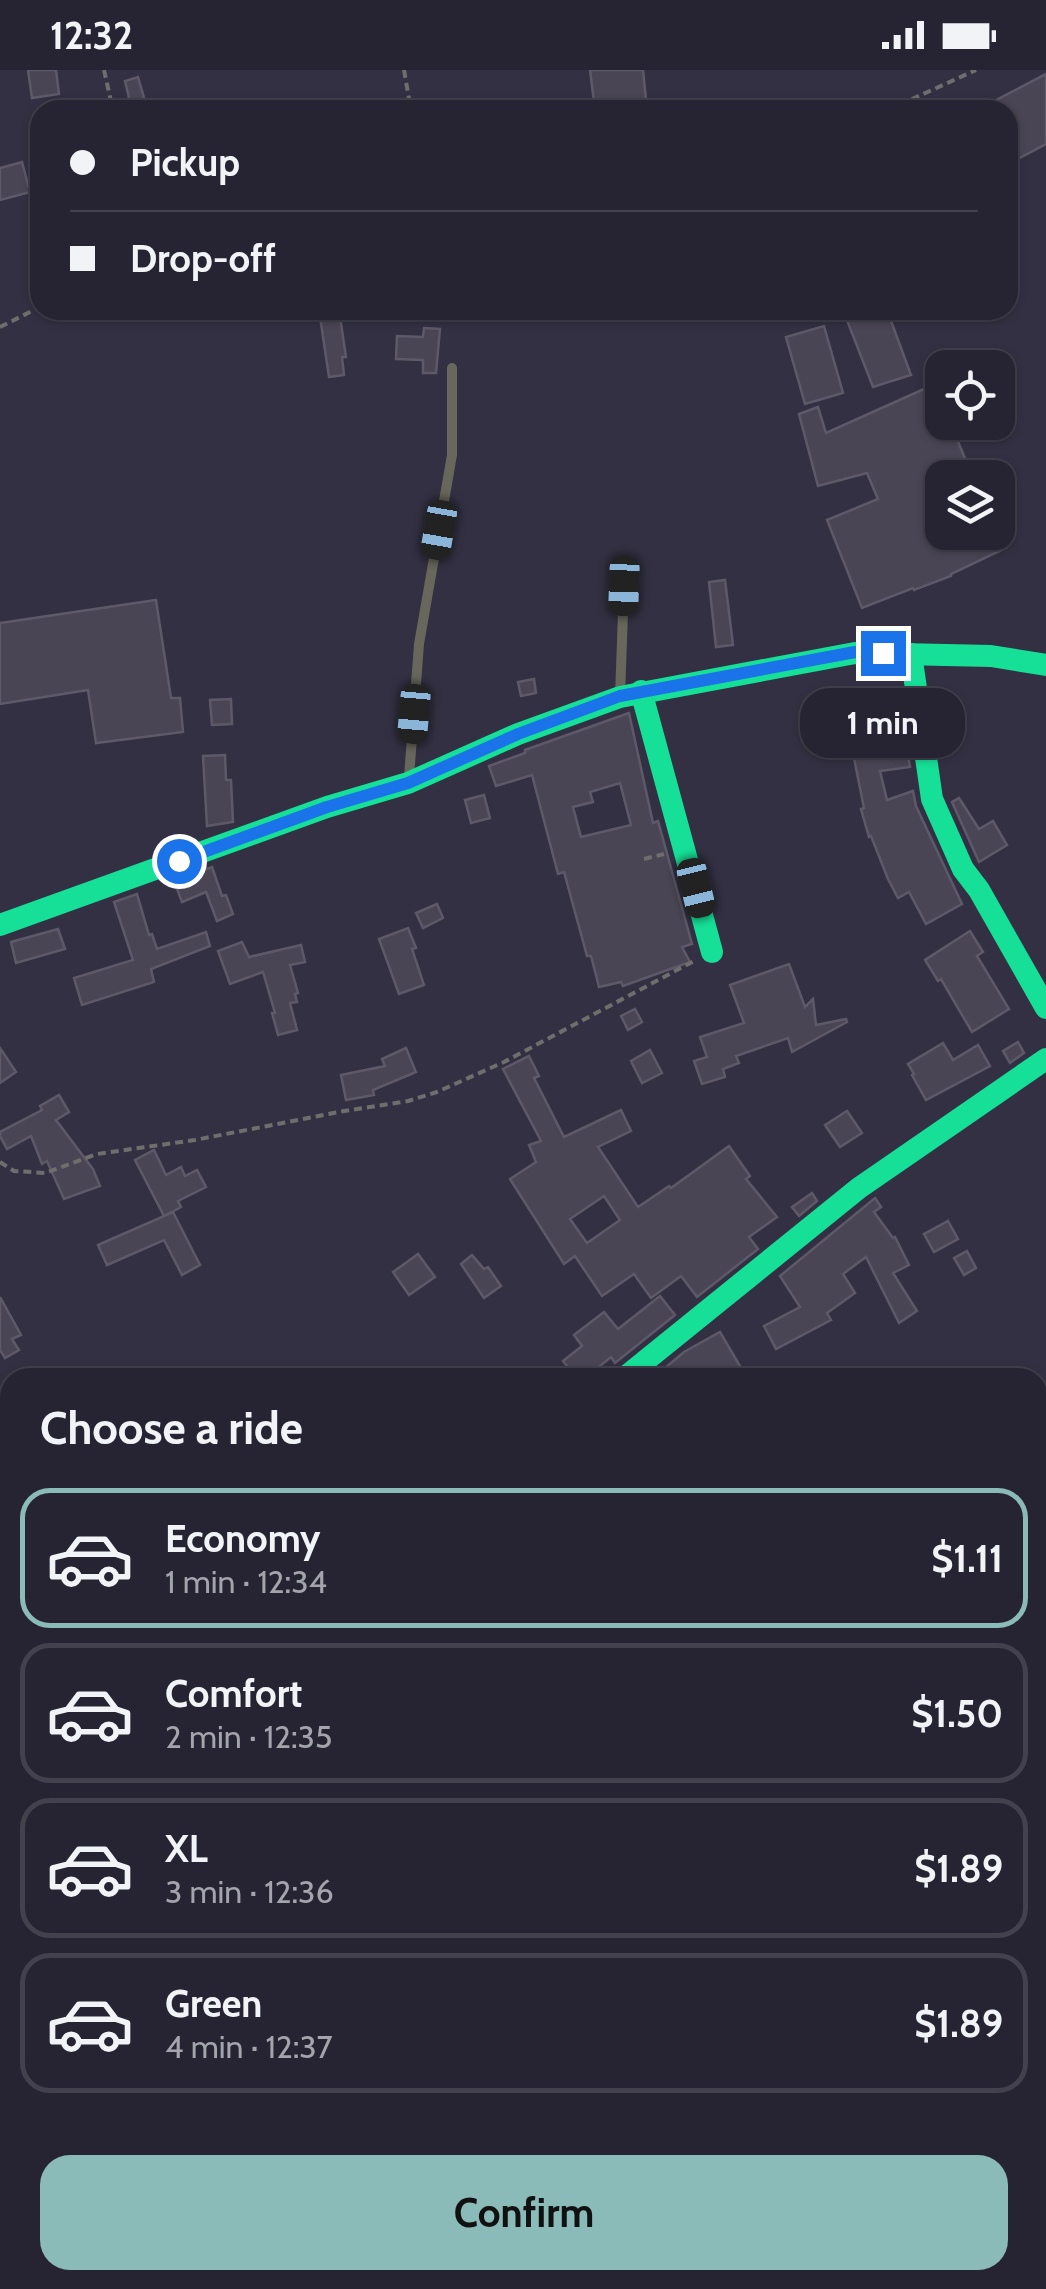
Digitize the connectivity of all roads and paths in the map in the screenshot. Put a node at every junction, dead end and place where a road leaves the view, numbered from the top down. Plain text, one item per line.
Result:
1 (104, 70) edge
2 (404, 70) edge
3 (976, 70) edge
4 (110, 100) edge
5 (409, 100) edge
6 (910, 100) edge
7 (30, 312) edge
8 (0, 328) edge
9 (452, 368) dead end
10 (624, 586) dead end
11 (911, 654) junction
12 (1046, 665) edge
13 (630, 694) junction
14 (408, 783) junction
15 (0, 926) edge
16 (712, 952) joint
17 (1046, 1008) edge
18 (1046, 1059) edge
19 (0, 1162) edge
20 (636, 1368) edge

1 - 4 path
2 - 5 path
3 - 6 path
7 - 8 path
9 - 14 lane
10 - 13 lane
11 - 12 street
11 - 13 street
11 - 17 street
13 - 14 street
13 - 16 street
14 - 15 street
16 - 19 path
18 - 20 street

